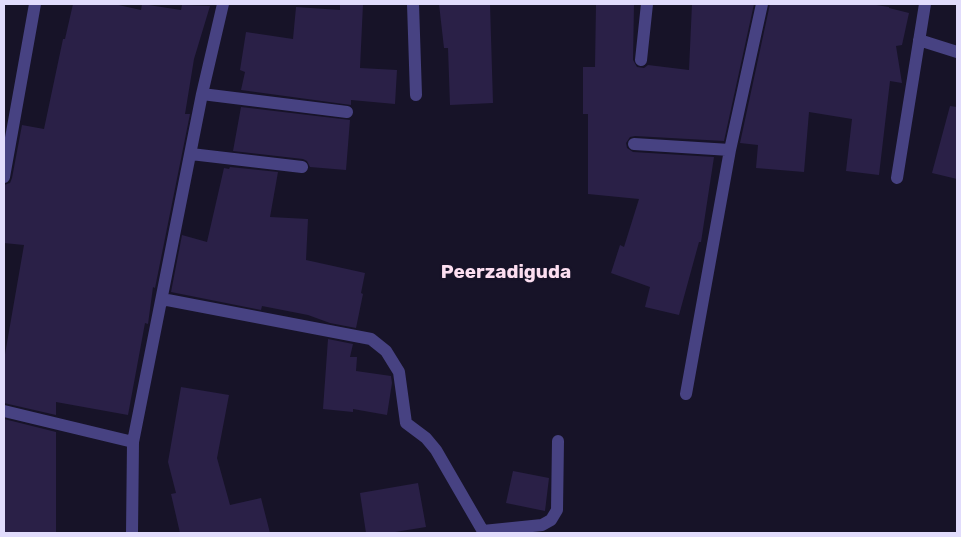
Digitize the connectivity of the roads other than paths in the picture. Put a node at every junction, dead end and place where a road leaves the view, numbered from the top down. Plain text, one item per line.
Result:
1 (35, 4) edge
2 (223, 4) edge
3 (413, 4) edge
4 (647, 4) edge
5 (762, 4) edge
6 (925, 4) edge
7 (919, 40) junction
8 (957, 52) edge
9 (640, 60) dead end
10 (202, 94) junction
11 (416, 94) dead end
12 (347, 112) dead end
13 (634, 144) dead end
14 (730, 150) junction
15 (191, 154) junction
16 (302, 167) dead end
17 (4, 177) edge
18 (897, 178) dead end
19 (162, 299) junction
20 (686, 394) dead end
21 (4, 411) edge
22 (558, 441) dead end
23 (133, 442) junction
24 (483, 532) edge
25 (132, 533) edge

1 - 17 street
2 - 10 street
3 - 11 street
4 - 9 street
5 - 14 street
6 - 7 street
7 - 8 street
7 - 18 street
10 - 12 street
10 - 15 street
13 - 14 street
14 - 20 street
15 - 16 street
15 - 19 street
19 - 23 street
19 - 24 street
21 - 23 street
22 - 24 street
23 - 25 street

